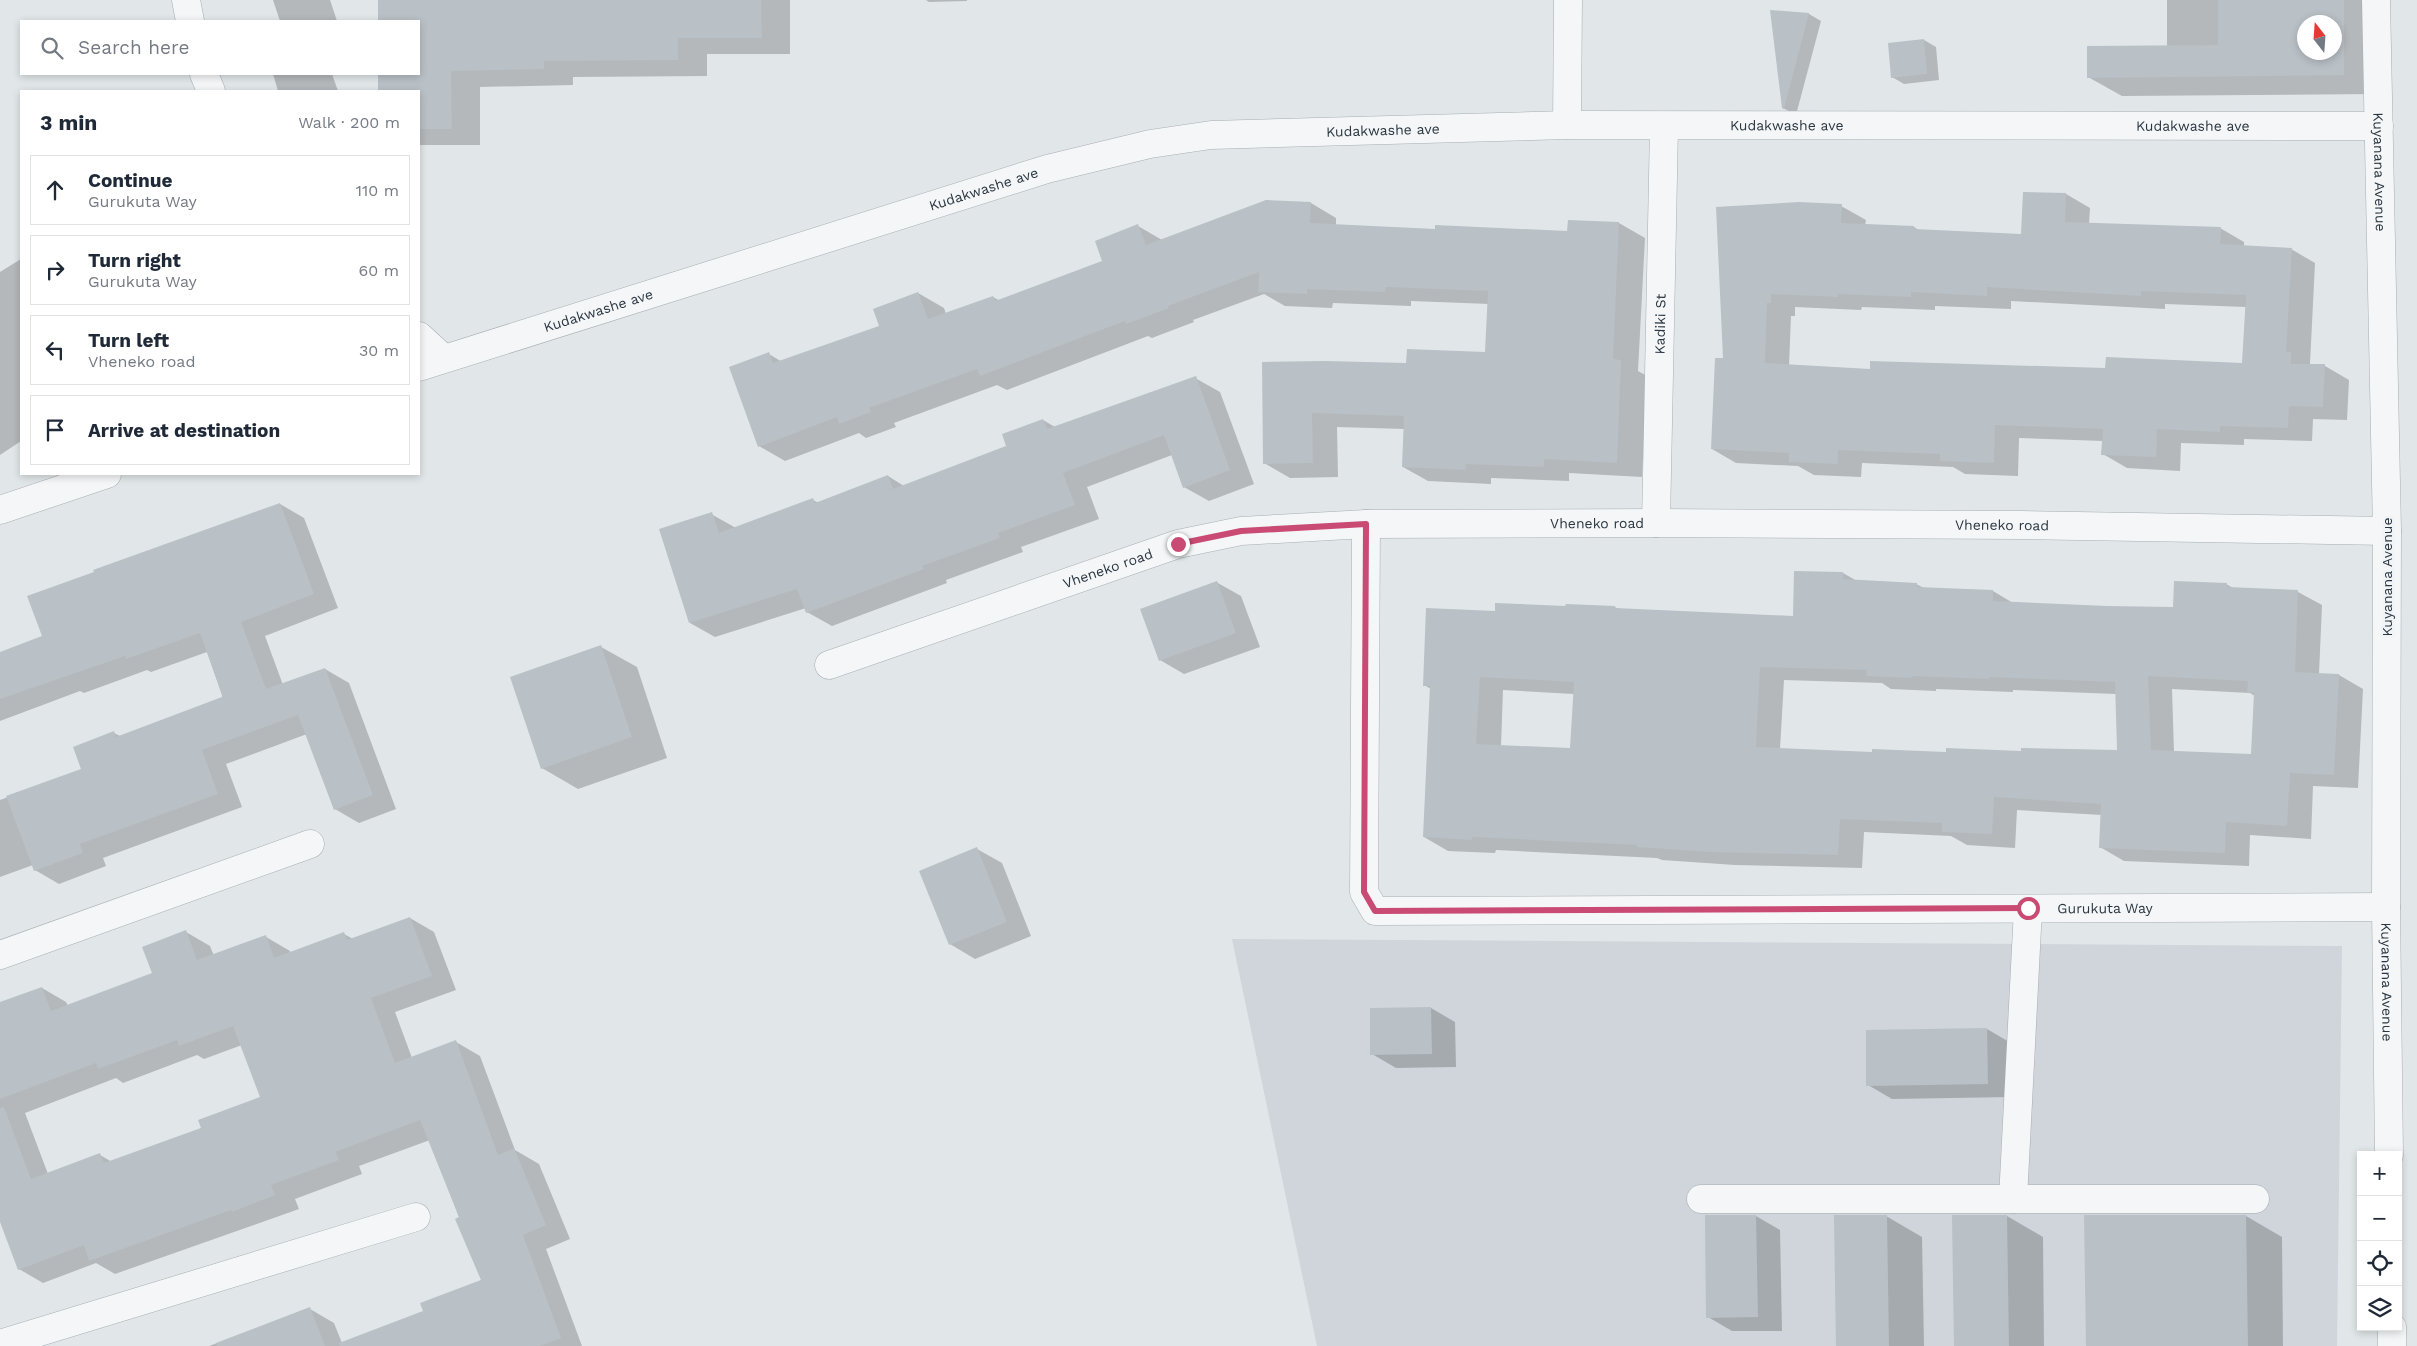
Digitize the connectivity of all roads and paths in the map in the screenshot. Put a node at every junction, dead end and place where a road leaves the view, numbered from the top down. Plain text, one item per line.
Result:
1 (186, 0) edge
2 (1568, 0) edge
3 (2376, 0) edge
4 (190, 20) edge
5 (204, 75) edge
6 (211, 90) edge
7 (1567, 125) junction
8 (2379, 126) junction
9 (1664, 127) junction
10 (420, 338) edge
11 (431, 362) edge
12 (104, 475) edge
13 (0, 510) edge
14 (1656, 523) junction
15 (1366, 524) junction
16 (2387, 531) junction
17 (829, 665) dead end
18 (310, 844) dead end
19 (2386, 907) junction
20 (2028, 908) junction
21 (0, 955) edge
22 (2390, 1151) edge
23 (1701, 1199) dead end
24 (2013, 1199) junction
25 (2255, 1199) dead end
26 (416, 1217) dead end
27 (2392, 1331) edge
28 (0, 1344) edge
29 (2392, 1346) edge

1 - 4 street
2 - 7 street
3 - 8 street, Kuyanana Avenue
5 - 6 street
7 - 9 street, Kudakwashe ave
7 - 11 street, Kudakwashe ave
8 - 9 street, Kudakwashe ave
8 - 16 street, Kuyanana Avenue
9 - 14 street, Kadiki St
10 - 11 street
12 - 13 street
14 - 15 street, Vheneko road
14 - 16 street, Vheneko road
15 - 17 street, Vheneko road
15 - 20 street, Gurukuta Way
16 - 19 street, Kuyanana Avenue
18 - 21 street
19 - 20 street, Gurukuta Way
19 - 22 street, Kuyanana Avenue
20 - 24 street
23 - 24 street
24 - 25 street
26 - 28 street
27 - 29 street

